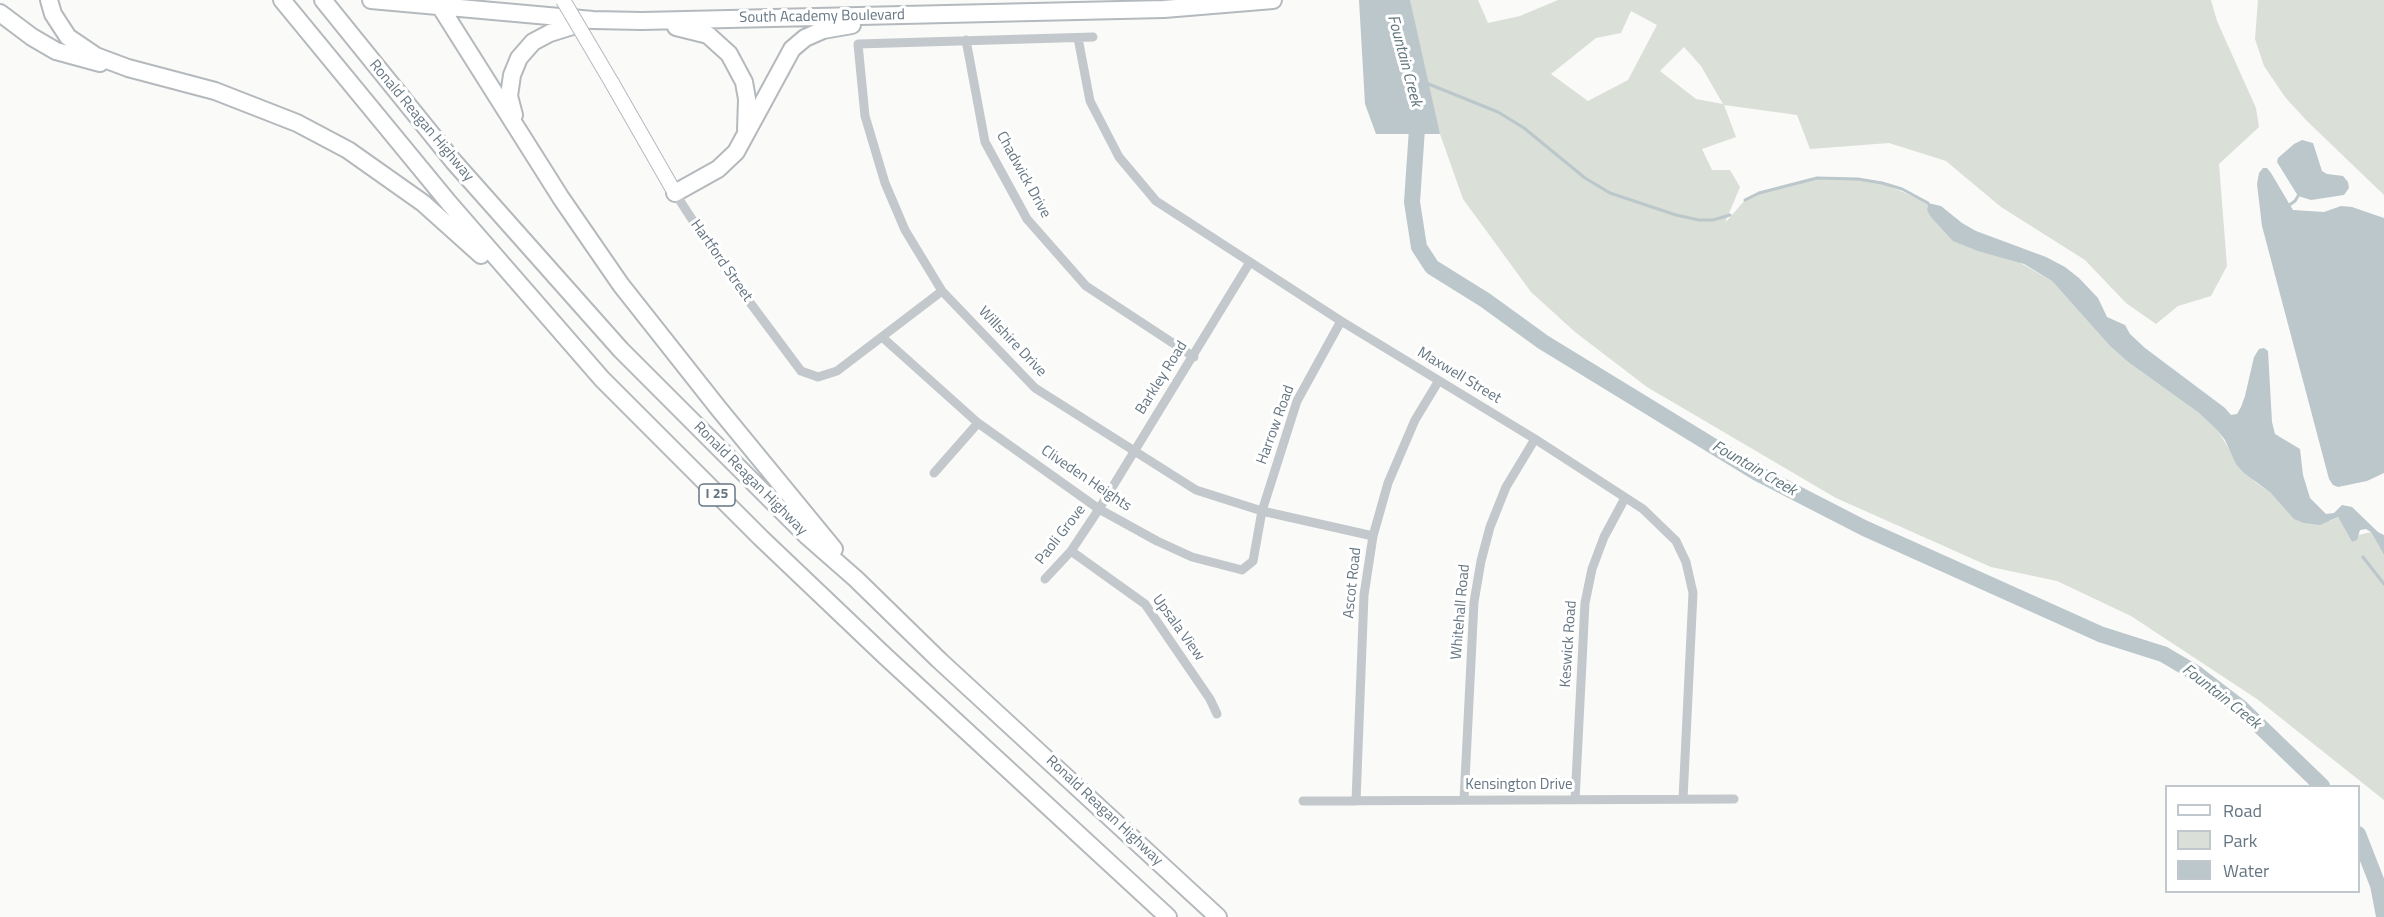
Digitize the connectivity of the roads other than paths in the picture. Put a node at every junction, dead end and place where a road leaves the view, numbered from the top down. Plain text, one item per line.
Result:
1 (50, 0) edge
2 (282, 0) edge
3 (323, 0) edge
4 (371, 0) edge
5 (380, 0) edge
6 (563, 0) edge
7 (1269, 0) edge
8 (438, 4) edge
9 (0, 14) edge
10 (906, 16) junction
11 (593, 20) junction
12 (642, 21) junction
13 (1093, 37) dead end
14 (1078, 38) junction
15 (966, 40) junction
16 (128, 68) junction
17 (516, 125) junction
18 (746, 136) junction
19 (675, 193) junction
20 (1250, 262) junction
21 (942, 291) junction
22 (1341, 321) junction
23 (557, 328) junction
24 (882, 337) junction
25 (1194, 357) junction
26 (1438, 382) junction
27 (978, 423) junction
28 (1535, 439) junction
29 (1133, 452) junction
30 (934, 473) dead end
31 (1625, 498) junction
32 (1099, 509) junction
33 (1263, 511) junction
34 (1372, 536) junction
35 (1071, 551) junction
36 (856, 579) junction
37 (1046, 579) dead end
38 (1217, 714) dead end
39 (1683, 799) junction
40 (1734, 799) dead end
41 (1575, 800) junction
42 (1303, 801) dead end
43 (1356, 801) junction
44 (1464, 801) junction
45 (1168, 917) edge
46 (1218, 917) edge

1 - 16 highway
2 - 23 highway, Ronald Reagan Highway / I 25
3 - 36 highway, Ronald Reagan Highway / I 25
4 - 5 highway, South Academy Boulevard
5 - 8 highway, South Academy Boulevard
6 - 19 street, Hartford Street, bridge
7 - 10 highway, South Academy Boulevard
8 - 11 highway, South Academy Boulevard
8 - 17 highway
9 - 16 highway
10 - 12 highway, South Academy Boulevard
10 - 18 highway
11 - 12 highway, South Academy Boulevard
11 - 17 highway
12 - 18 highway
13 - 14 street
14 - 15 street
14 - 20 street, Maxwell Street
15 - 21 street, Willshire Drive
15 - 25 street, Chadwick Drive
16 - 23 highway
17 - 36 highway
18 - 19 highway
19 - 24 street, Hartford Street
20 - 22 street, Maxwell Street
20 - 25 street, Barkley Road
21 - 24 street, Hartford Street
21 - 29 street, Willshire Drive
22 - 26 street, Maxwell Street
22 - 33 street, Harrow Road
23 - 45 highway, Ronald Reagan Highway / I 25
24 - 27 street, Cliveden Heights
25 - 29 street, Barkley Road
26 - 28 street, Maxwell Street
26 - 34 street, Ascot Road
27 - 30 street
27 - 32 street, Cliveden Heights
28 - 31 street, Maxwell Street
28 - 44 street, Whitehall Road
29 - 32 street, Barkley Road
29 - 33 street, Willshire Drive
31 - 39 street, Maxwell Street
31 - 41 street, Keswick Road
32 - 33 street, Cliveden Heights
32 - 35 street, Paoli Grove
33 - 34 street, Willshire Drive
34 - 43 street, Ascot Road
35 - 37 street, Paoli Grove
35 - 38 street, Upsala View
36 - 46 highway, Ronald Reagan Highway / I 25
39 - 40 street, Kensington Drive
39 - 41 street, Kensington Drive
41 - 44 street, Kensington Drive
42 - 43 street, Kensington Drive
43 - 44 street, Kensington Drive

